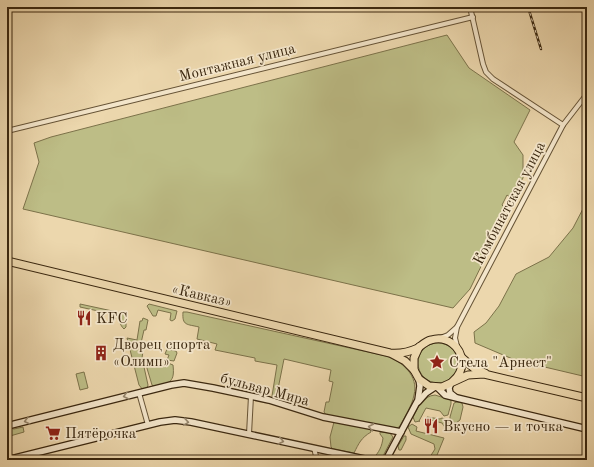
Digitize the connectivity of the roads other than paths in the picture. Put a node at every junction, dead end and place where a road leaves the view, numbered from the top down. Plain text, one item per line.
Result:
1 (470, 7) edge
2 (473, 18) junction
3 (587, 94) edge
4 (564, 125) junction
5 (7, 131) edge
6 (7, 261) edge
7 (457, 327) junction
8 (437, 339) junction
9 (419, 347) junction
10 (457, 348) junction
11 (390, 353) junction
12 (461, 356) junction
13 (414, 370) junction
14 (492, 376) junction
15 (419, 379) junction
16 (452, 382) junction
17 (436, 387) junction
18 (139, 393) junction
19 (251, 396) junction
20 (457, 398) junction
21 (587, 398) edge
22 (415, 406) junction
23 (148, 425) junction
24 (7, 426) edge
25 (587, 429) edge
26 (400, 432) junction
27 (248, 434) junction
28 (314, 448) junction
29 (354, 458) edge
30 (7, 460) edge
31 (317, 460) edge
32 (369, 460) edge
33 (386, 460) edge

1 - 2 street
2 - 4 street
2 - 5 street, Монтажная улица
3 - 4 street, Комбинатская улица
4 - 7 street, Комбинатская улица
6 - 11 highway, «Кавказ»
7 - 8 street, Комбинатская улица
7 - 10 street, Комбинатская улица
8 - 9 highway, «Кавказ»
8 - 10 highway
9 - 11 highway, «Кавказ»
9 - 13 highway
10 - 12 highway
11 - 13 highway, «Кавказ»
12 - 14 highway
12 - 16 highway
13 - 15 highway, «Кавказ»
14 - 16 highway
14 - 21 highway
15 - 17 highway
15 - 22 street
16 - 17 highway
16 - 20 street
17 - 20 street
17 - 22 street
18 - 19 street, бульвар Мира
18 - 23 street
18 -> 24 street, бульвар Мира
26 -> 19 street, бульвар Мира
19 - 27 street
20 - 25 street
22 - 26 street
23 -> 27 street
23 - 30 street
26 - 33 street
27 -> 28 street
28 - 29 street
28 - 31 street
29 - 32 street

